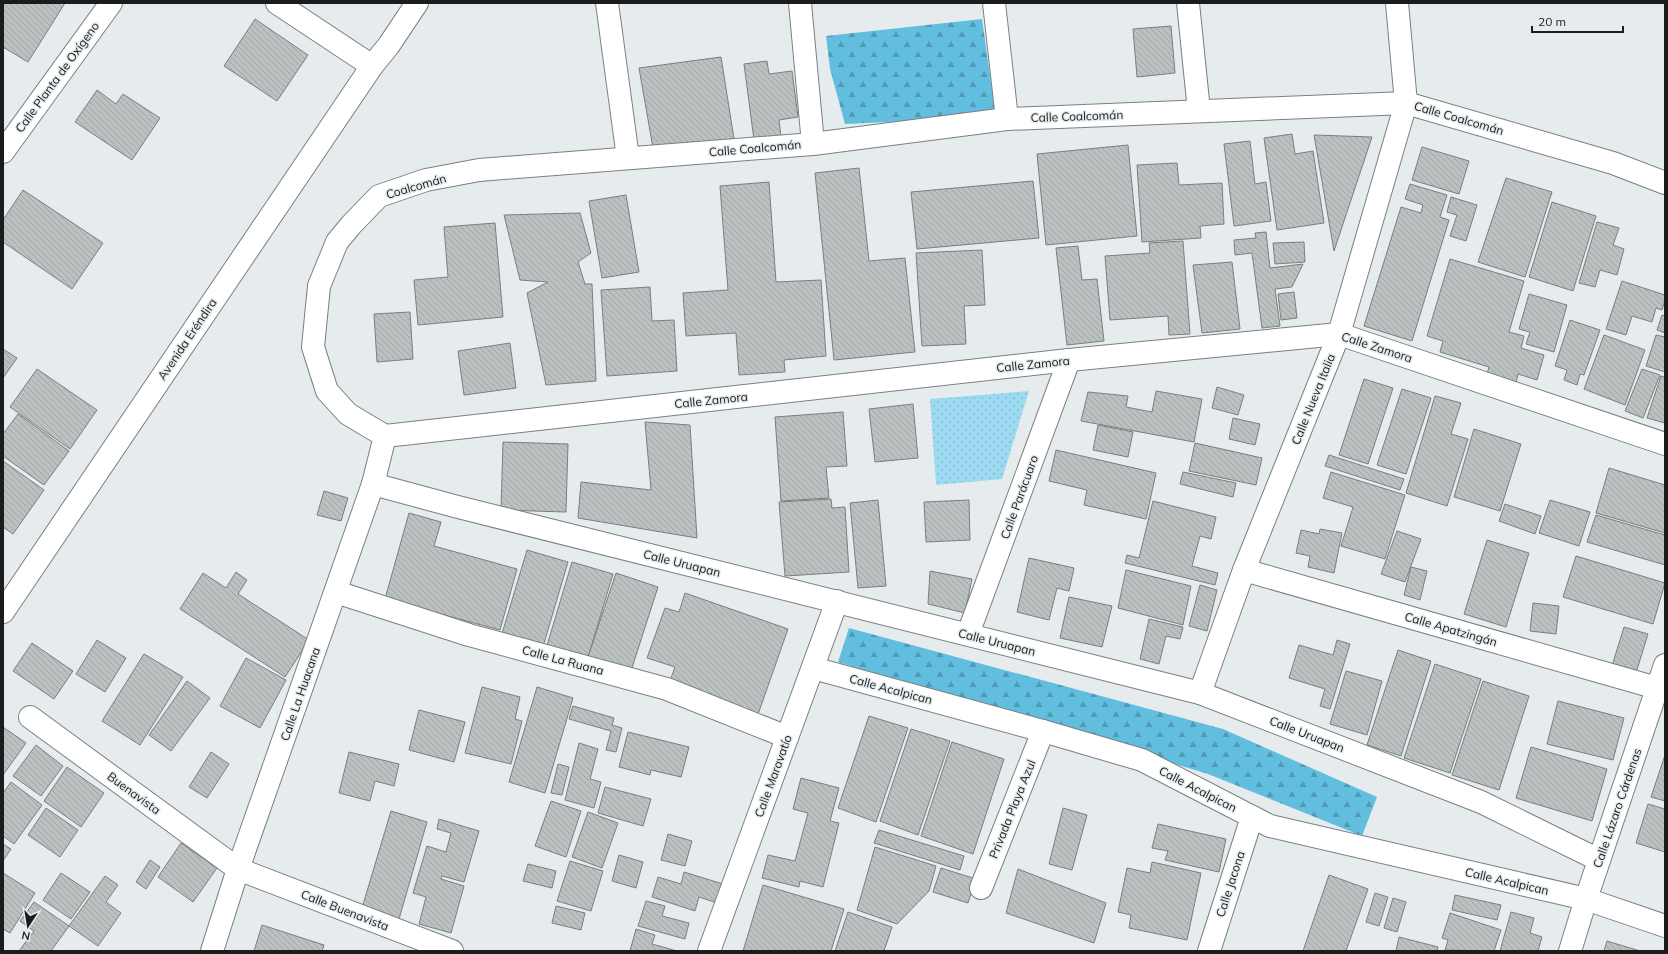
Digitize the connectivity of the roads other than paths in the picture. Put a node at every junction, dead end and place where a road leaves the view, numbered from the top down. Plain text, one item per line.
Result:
1 (111, 3) edge
2 (277, 3) edge
3 (417, 3) edge
4 (607, 3) edge
5 (800, 3) edge
6 (994, 3) edge
7 (1188, 3) edge
8 (1397, 3) edge
9 (372, 66) junction
10 (1406, 103) junction
11 (1199, 111) junction
12 (1007, 119) junction
13 (813, 144) junction
14 (3, 152) edge
15 (628, 158) junction
16 (479, 170) joint
17 (1665, 183) edge
18 (1339, 334) junction
19 (1069, 360) junction
20 (385, 436) junction
21 (1665, 444) edge
22 (373, 484) junction
23 (1244, 570) junction
24 (336, 592) junction
25 (837, 601) junction
26 (3, 612) edge
27 (968, 634) junction
28 (1665, 665) edge
29 (813, 668) junction
30 (1657, 688) junction
31 (1200, 692) junction
32 (30, 717) dead end
33 (1043, 731) junction
34 (787, 737) junction
35 (1252, 817) junction
36 (1599, 860) junction
37 (238, 869) junction
38 (981, 888) dead end
39 (1586, 899) junction
40 (1665, 926) edge
41 (212, 951) edge
42 (452, 951) edge
43 (709, 951) edge
44 (1208, 951) edge
45 (1570, 951) edge

1 - 14 street, Calle Planta de Oxígeno
2 - 9 street
3 - 9 street, Avenida Eréndira
4 - 15 street
5 - 13 street
6 - 12 street
7 - 11 street
8 - 10 street, Calle Nueva Italia
9 - 26 street, Avenida Eréndira
10 - 11 street, Calle Coalcomán
10 - 17 street, Calle Coalcomán
10 - 18 street, Calle Nueva Italia
11 - 12 street, Calle Coalcomán
12 - 13 street, Calle Coalcomán
13 - 15 street, Calle Coalcomán
15 - 16 street, Calle Coalcomán
16 - 20 street, Coalcomán
18 - 19 street, Calle Zamora
18 - 21 street, Calle Zamora
18 - 23 street, Calle Nueva Italia
19 - 20 street, Calle Zamora
19 - 27 street, Calle Parácuaro
20 - 22 street, Calle La Huacana
22 - 24 street, Calle La Huacana
22 - 25 street, Calle Uruapan
23 - 30 street, Calle Apatzingán
23 - 31 street, Calle Nueva Italia
24 - 34 street, Calle La Ruana
24 - 37 street, Calle La Huacana
25 - 27 street, Calle Uruapan
25 - 29 street, Calle Maravatío
27 - 31 street, Calle Uruapan
28 - 30 street, Calle Lázaro Cárdenas
29 - 33 street, Calle Acalpican
29 - 34 street, Calle Maravatío
30 - 36 street, Calle Lázaro Cárdenas
31 - 36 street, Calle Uruapan
32 - 37 street, Buenavista
33 - 35 street, Calle Acalpican
33 - 38 street, Privada Playa Azul
34 - 43 street, Calle Maravatío
35 - 39 street, Calle Acalpican
35 - 44 street, Calle Jacona
36 - 39 street, Calle Lázaro Cárdenas
37 - 41 street, Calle La Huacana
37 - 42 street, Calle Buenavista
39 - 40 street
39 - 45 street, Calle Lázaro Cárdenas

